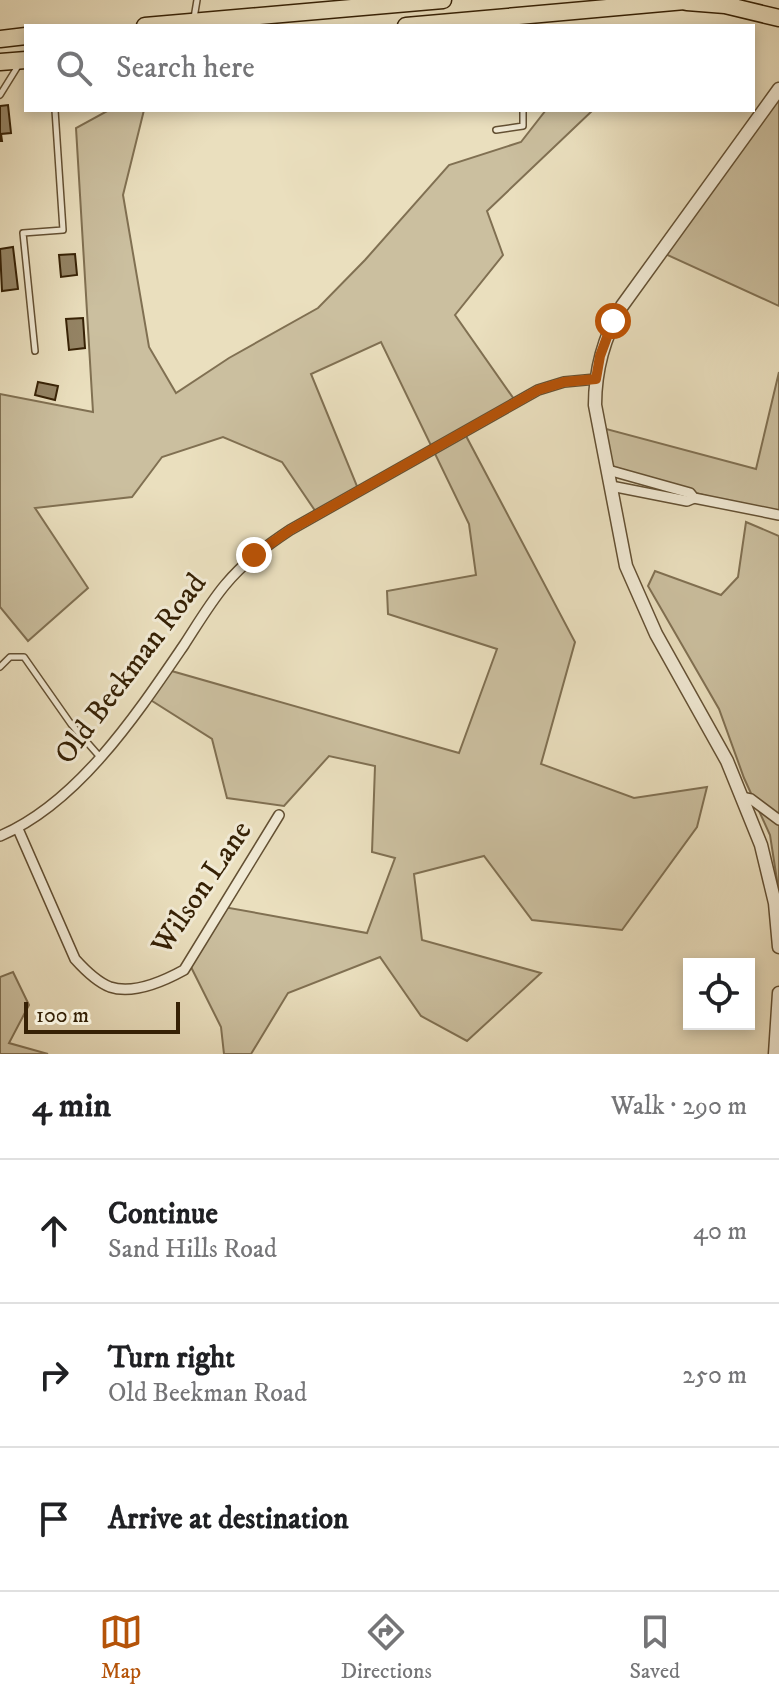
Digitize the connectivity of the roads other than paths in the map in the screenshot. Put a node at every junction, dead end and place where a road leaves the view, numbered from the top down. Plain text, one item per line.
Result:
1 (197, 0) edge
2 (443, 0) edge
3 (418, 1) edge
4 (689, 1) edge
5 (378, 3) edge
6 (292, 6) edge
7 (779, 18) edge
8 (514, 21) edge
9 (193, 22) junction
10 (465, 23) edge
11 (169, 24) edge
12 (445, 24) edge
13 (24, 36) edge
14 (0, 39) edge
15 (23, 60) edge
16 (0, 62) edge
17 (779, 89) edge
18 (0, 95) edge
19 (55, 112) edge
20 (523, 112) edge
21 (496, 130) dead end
22 (35, 351) dead end
23 (596, 379) junction
24 (608, 470) junction
25 (611, 486) junction
26 (694, 498) junction
27 (779, 515) edge
28 (0, 667) edge
29 (100, 757) junction
30 (741, 797) junction
31 (279, 815) dead end
32 (779, 820) edge
33 (18, 829) junction
34 (0, 836) edge
35 (779, 947) edge
36 (779, 993) edge
37 (775, 1054) edge

1 - 9 lane
2 - 3 highway
3 - 5 highway
4 - 7 highway
4 - 8 highway
5 - 6 highway
6 - 9 highway
8 - 10 highway
9 - 11 highway
10 - 12 highway
13 - 14 highway
15 - 16 highway
15 - 18 lane
17 - 23 street
19 - 22 lane
20 - 21 lane
23 - 24 street
23 - 29 street, Old Beekman Road
24 - 25 street
24 - 26 street
25 - 26 street
25 - 30 street
26 - 27 street
28 - 29 lane
29 - 33 street, Old Beekman Road
30 - 32 street
30 - 35 street
31 - 33 street, Wilson Lane
33 - 34 street, Old Beekman Road
36 - 37 street

